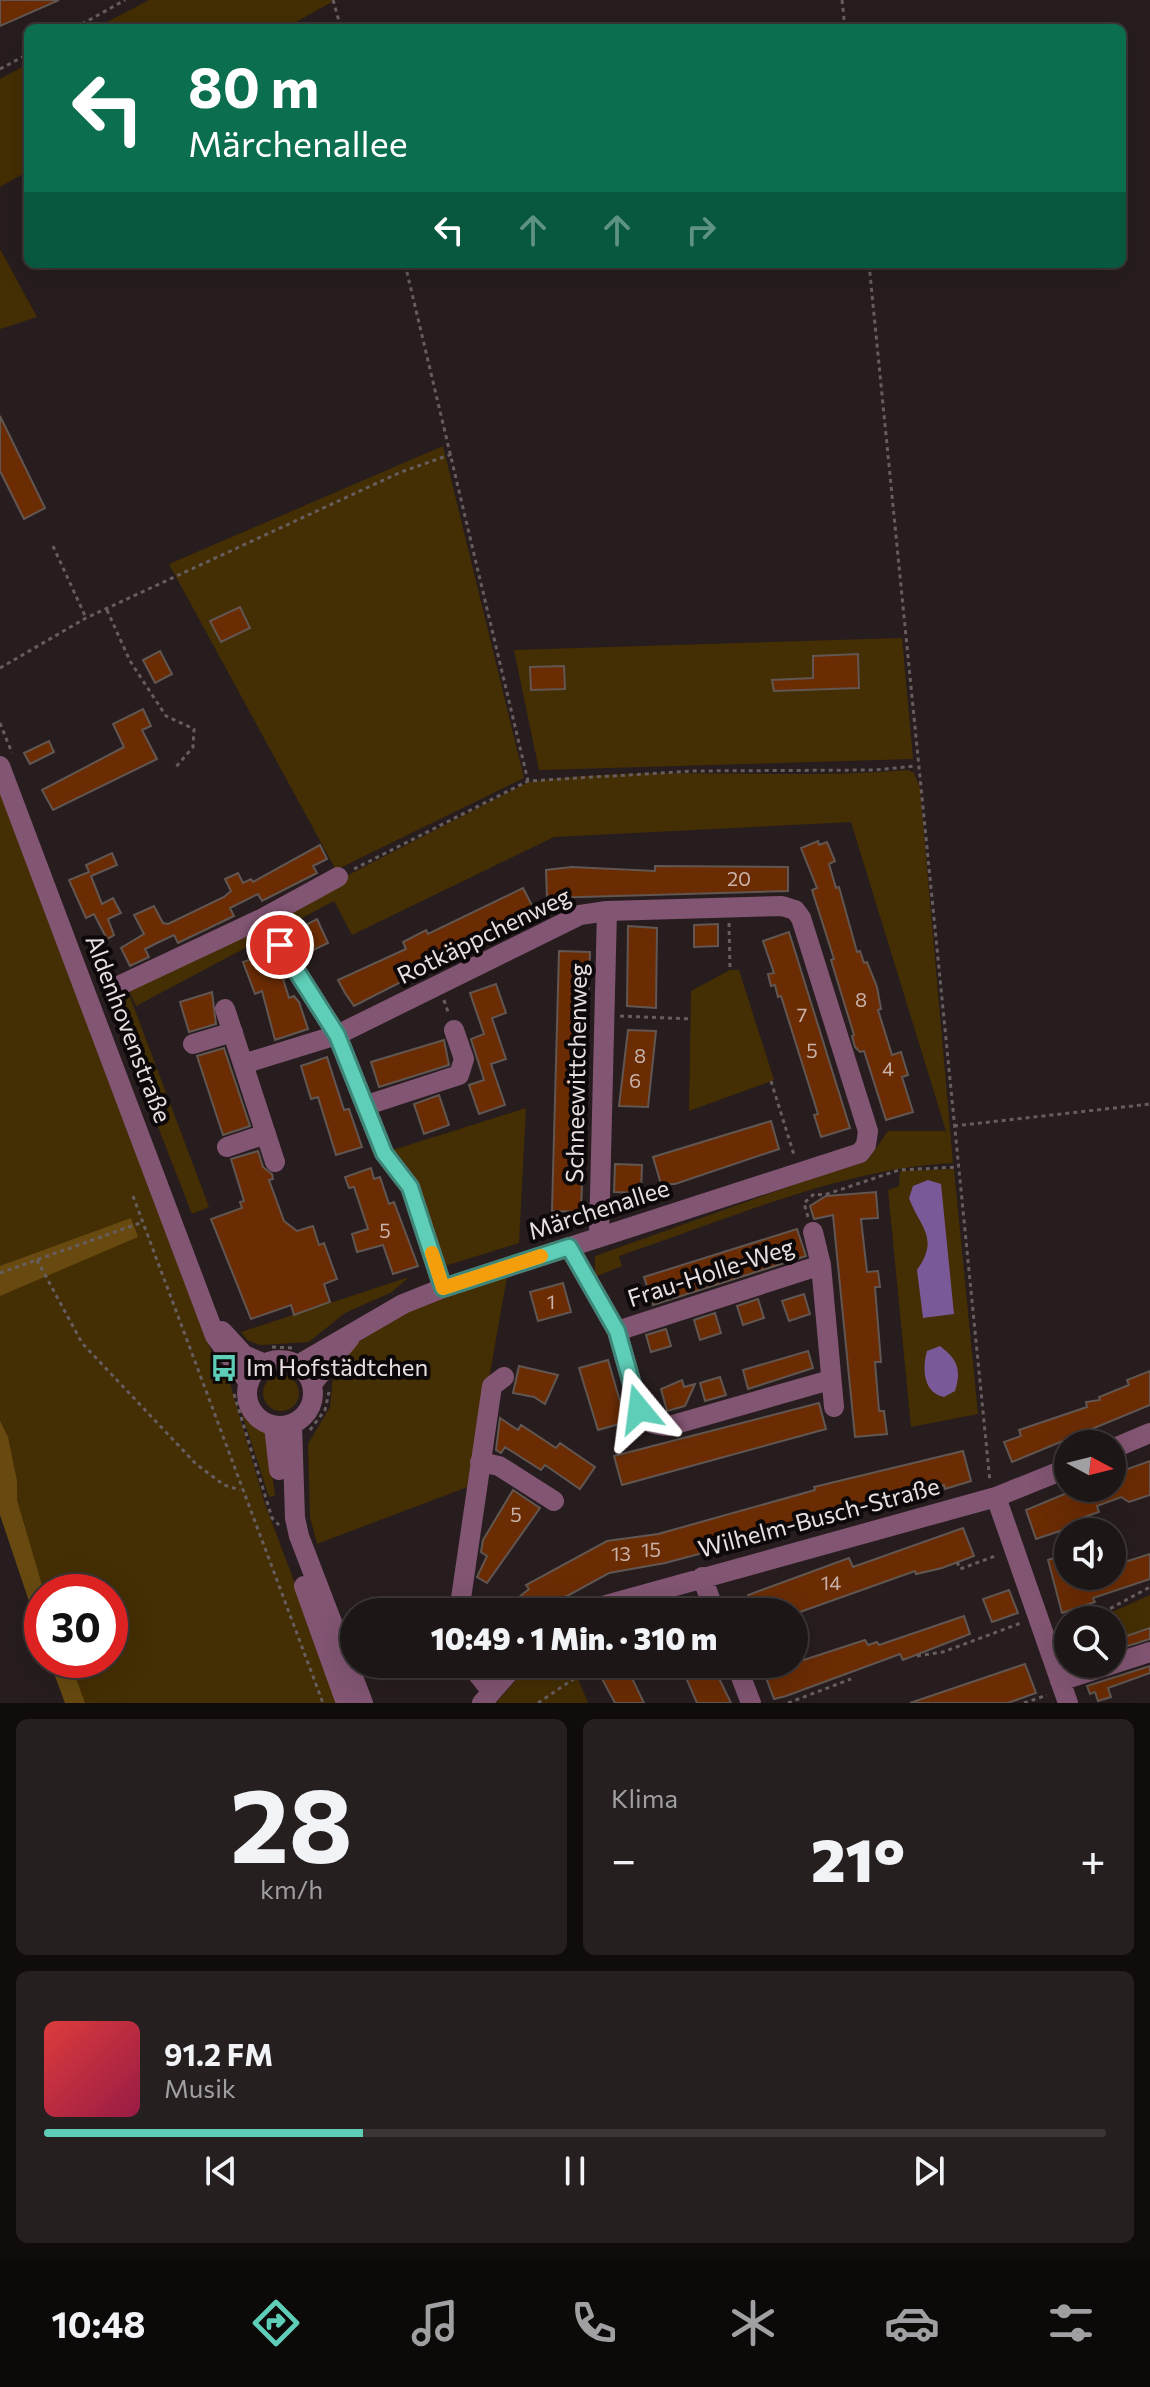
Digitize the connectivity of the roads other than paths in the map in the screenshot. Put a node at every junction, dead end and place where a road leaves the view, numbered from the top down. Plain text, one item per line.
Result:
1 (7, 764) edge
2 (338, 877) road end
3 (607, 911) junction
4 (263, 918) junction
5 (112, 989) dead end
6 (225, 1009) dead end
7 (454, 1030) road end
8 (233, 1032) junction
9 (337, 1035) junction
10 (193, 1044) dead end
11 (243, 1064) junction
12 (367, 1105) junction
13 (266, 1134) junction
14 (866, 1145) joint
15 (227, 1147) dead end
16 (275, 1162) dead end
17 (813, 1232) dead end
18 (599, 1236) junction
19 (569, 1247) junction
20 (821, 1265) junction
21 (443, 1288) junction
22 (207, 1310) junction
23 (617, 1331) junction
24 (268, 1356) junction
25 (312, 1369) junction
26 (504, 1377) dead end
27 (830, 1380) junction
28 (241, 1384) junction
29 (834, 1407) dead end
30 (290, 1431) junction
31 (1150, 1433) edge
32 (1126, 1443) edge
33 (480, 1462) junction
34 (1054, 1474) edge
35 (996, 1497) junction
36 (554, 1501) dead end
37 (702, 1577) junction
38 (461, 1598) edge
39 (629, 1598) edge
40 (710, 1598) edge
41 (1150, 1652) edge
42 (477, 1678) edge
43 (504, 1678) edge
44 (741, 1678) edge
45 (1064, 1691) edge
46 (487, 1697) edge
47 (346, 1703) edge
48 (363, 1703) edge
49 (751, 1703) edge

1 - 22 street, Aldenhovenstraße
2 - 4 street
3 - 9 street, Rotkäppchenweg
3 - 14 street, Rotkäppchenweg
3 - 18 street, Schneewittchenweg
4 - 5 street
4 - 9 street
6 - 8 street
7 - 12 street
8 - 10 street
8 - 11 street
9 - 11 street, Rotkäppchenweg
9 - 12 street
11 - 13 street
12 - 21 street
13 - 15 street
13 - 16 street
14 - 18 street, Märchenallee
17 - 20 street, Frau-Holle-Weg
18 - 19 street, Märchenallee
19 - 21 street, Märchenallee
19 - 23 street, Frau-Holle-Weg
20 - 23 street, Frau-Holle-Weg
20 - 27 street, Frau-Holle-Weg
21 - 25 street, Märchenallee
22 - 24 street, Aldenhovenstraße
22 - 28 street, Aldenhovenstraße
23 - 27 street, Frau-Holle-Weg
24 - 25 street
24 - 28 street
25 - 30 street
26 - 33 street
27 - 29 street, Frau-Holle-Weg
28 - 30 street
30 - 47 street
30 - 48 street
31 - 32 street
33 - 36 street
33 - 38 street
34 - 35 street, Wilhelm-Busch-Straße
35 - 37 street, Wilhelm-Busch-Straße
35 - 45 street
37 - 39 street, Wilhelm-Busch-Straße
37 - 40 street
41 - 45 street
42 - 46 street
43 - 46 street
44 - 49 street

